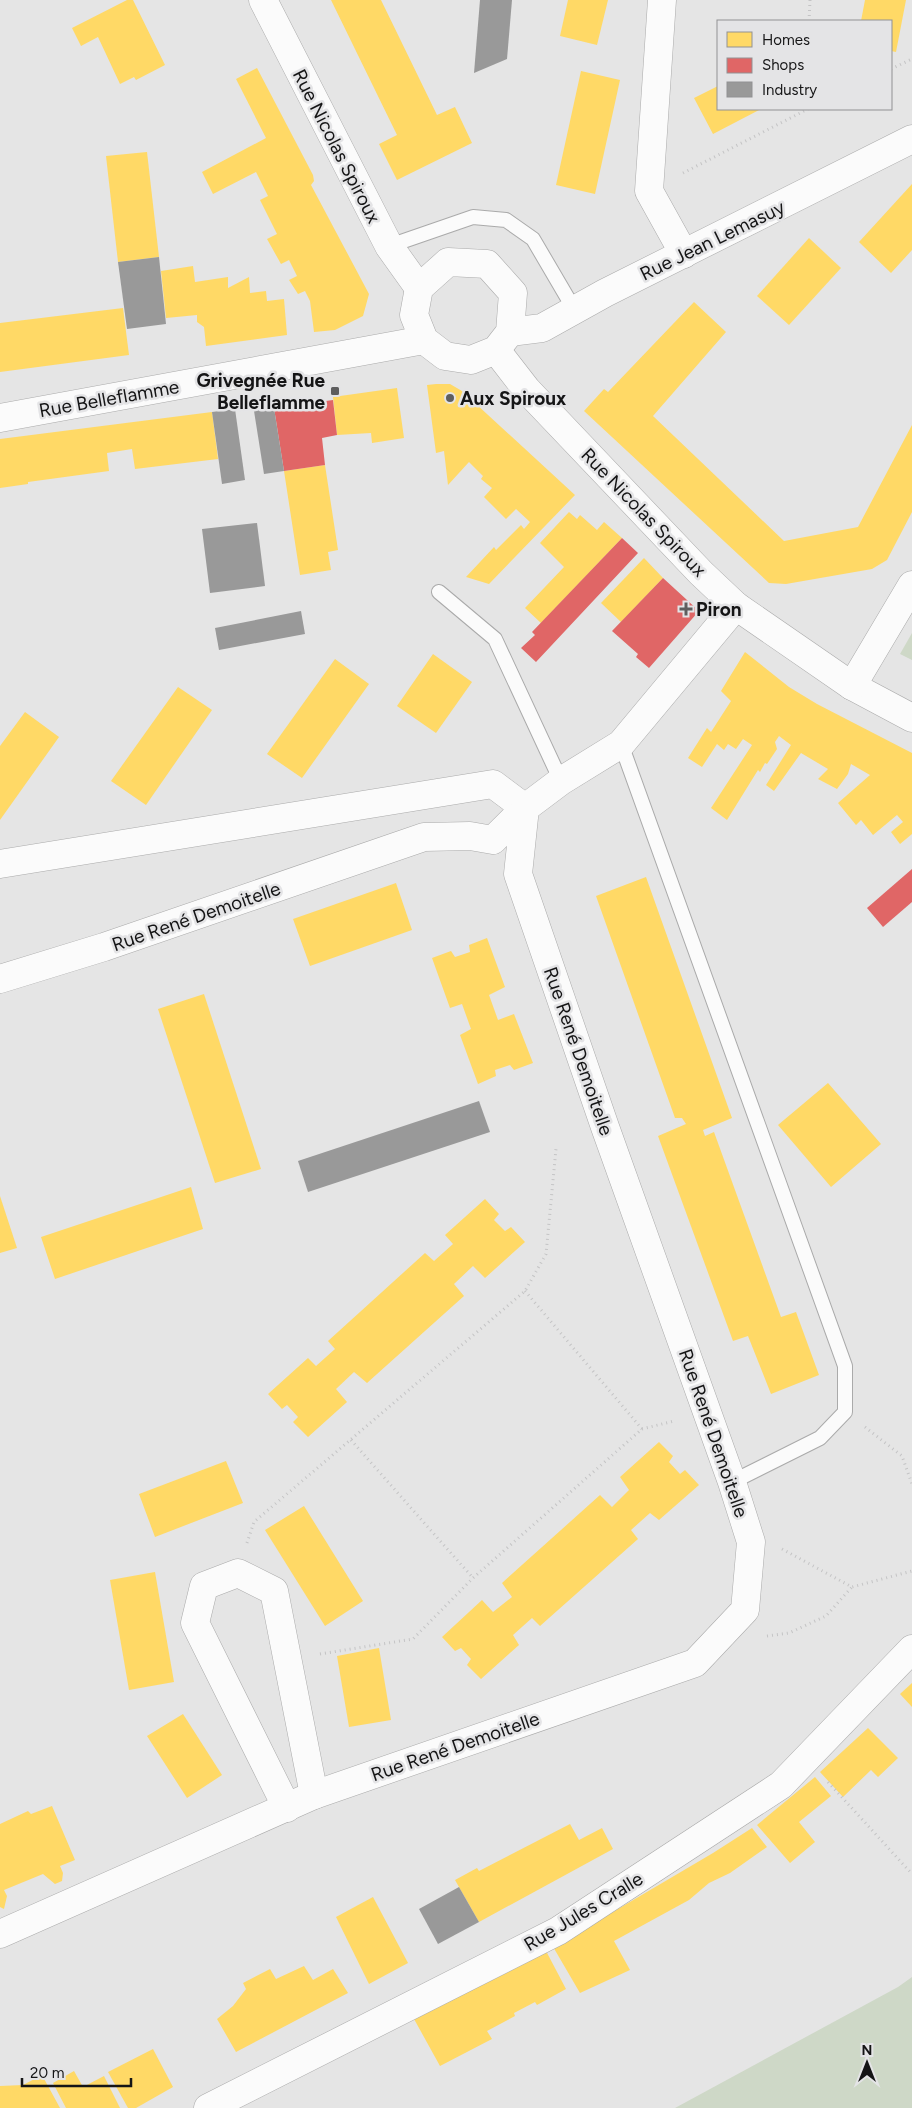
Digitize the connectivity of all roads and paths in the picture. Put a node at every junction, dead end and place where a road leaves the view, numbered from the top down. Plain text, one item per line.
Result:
1 (262, 0) edge
2 (662, 0) edge
3 (810, 0) edge
4 (809, 20) edge
5 (912, 59) edge
6 (892, 69) edge
7 (806, 110) edge
8 (912, 139) edge
9 (649, 190) junction
10 (389, 246) junction
11 (684, 254) junction
12 (419, 288) junction
13 (574, 309) junction
14 (424, 340) junction
15 (503, 341) junction
16 (0, 418) edge
17 (912, 585) edge
18 (439, 592) dead end
19 (736, 606) junction
20 (852, 686) junction
21 (912, 718) edge
22 (621, 744) junction
23 (561, 781) junction
24 (525, 808) junction
25 (0, 864) edge
26 (0, 979) edge
27 (556, 1148) dead end
28 (525, 1291) junction
29 (707, 1412) junction
30 (845, 1412) junction
31 (642, 1429) junction
32 (351, 1440) junction
33 (732, 1482) junction
34 (912, 1484) edge
35 (751, 1542) junction
36 (912, 1571) edge
37 (238, 1573) junction
38 (473, 1578) junction
39 (852, 1588) junction
40 (721, 1636) junction
41 (912, 1649) edge
42 (287, 1659) junction
43 (807, 1758) junction
44 (314, 1795) junction
45 (287, 1808) junction
46 (912, 1874) edge
47 (0, 1934) edge
48 (208, 2108) edge

1 - 10 street, Rue Nicolas Spiroux
2 - 9 street
3 - 4 path
5 - 6 path
7 - 9 path
8 - 11 street, Rue Jean Lemasuy
9 - 11 street
10 - 12 street, Rue Nicolas Spiroux
10 - 13 lane
11 - 13 street, Rue Jean Lemasuy
12 - 14 street
12 - 15 street
13 - 15 street, Rue Jean Lemasuy
14 - 15 street
14 - 16 street, Rue Belleflamme
15 - 19 street, Rue Nicolas Spiroux
17 - 20 street
18 - 23 lane
19 - 20 street, Rue Nicolas Spiroux
19 - 22 street, Rue René Demoitelle
20 - 21 street, Rue Nicolas Spiroux
22 - 23 street, Rue René Demoitelle
22 - 30 lane
23 - 24 street, Rue René Demoitelle
24 - 25 street
24 - 26 street, Rue René Demoitelle
24 - 29 street, Rue René Demoitelle
27 - 28 path
28 - 31 path
28 - 32 path
29 - 31 path
29 - 33 street, Rue René Demoitelle
30 - 33 lane
30 - 34 path
31 - 38 path
32 - 37 path
32 - 38 path
33 - 35 street, Rue René Demoitelle
35 - 39 path
35 - 40 street, Rue René Demoitelle
36 - 39 path
37 - 42 street
37 - 45 street
38 - 42 path
39 - 40 path
40 - 44 street, Rue René Demoitelle
41 - 43 street, Rue Jules Cralle
42 - 44 street
43 - 46 path
43 - 48 street, Rue Jules Cralle
44 - 45 street, Rue René Demoitelle
45 - 47 street, Rue René Demoitelle

